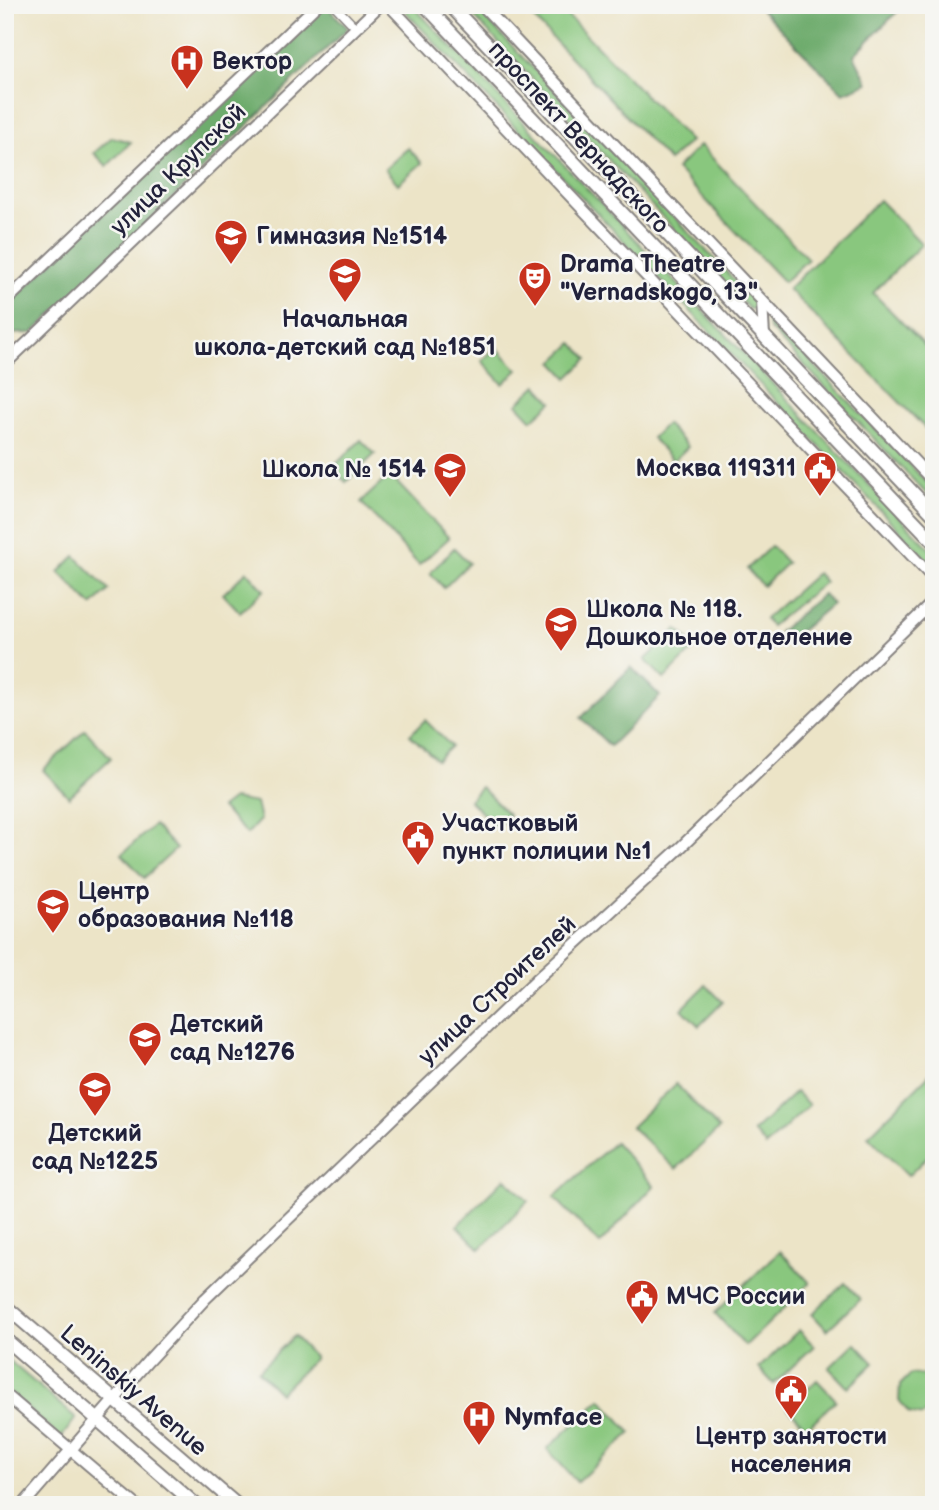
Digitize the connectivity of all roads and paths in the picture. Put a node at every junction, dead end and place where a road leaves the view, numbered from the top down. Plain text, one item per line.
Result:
1 (317, 5) edge
2 (334, 5) edge
3 (380, 5) edge
4 (389, 5) edge
5 (425, 5) edge
6 (450, 5) edge
7 (482, 5) edge
8 (356, 28) junction
9 (762, 300) junction
10 (5, 302) edge
11 (764, 336) junction
12 (5, 365) edge
13 (934, 482) edge
14 (934, 515) edge
15 (934, 542) edge
16 (934, 579) edge
17 (934, 601) edge
18 (5, 1306) edge
19 (5, 1339) edge
20 (5, 1394) edge
21 (113, 1400) junction
22 (97, 1418) junction
23 (70, 1450) junction
24 (23, 1505) edge
25 (136, 1505) edge
26 (197, 1505) edge
27 (237, 1505) edge

1 - 10 street, улица Крупской
2 - 8 street
3 - 8 street, улица Крупской
4 - 16 street
5 - 15 main road, проспект Вернадского
6 - 11 main road, проспект Вернадского
7 - 9 street
8 - 12 street, улица Крупской
9 - 11 street
9 - 13 street
11 - 14 main road, проспект Вернадского
17 - 21 street, улица Строителей
18 - 21 main road, Leninskiy Avenue
19 - 22 main road, Leninskiy Avenue
20 - 23 street
21 - 22 street, улица Строителей
21 - 27 main road, Leninskiy Avenue
22 - 23 street, улица Строителей
22 - 26 main road, Leninskiy Avenue
23 - 24 street, улица Строителей
23 - 25 street

